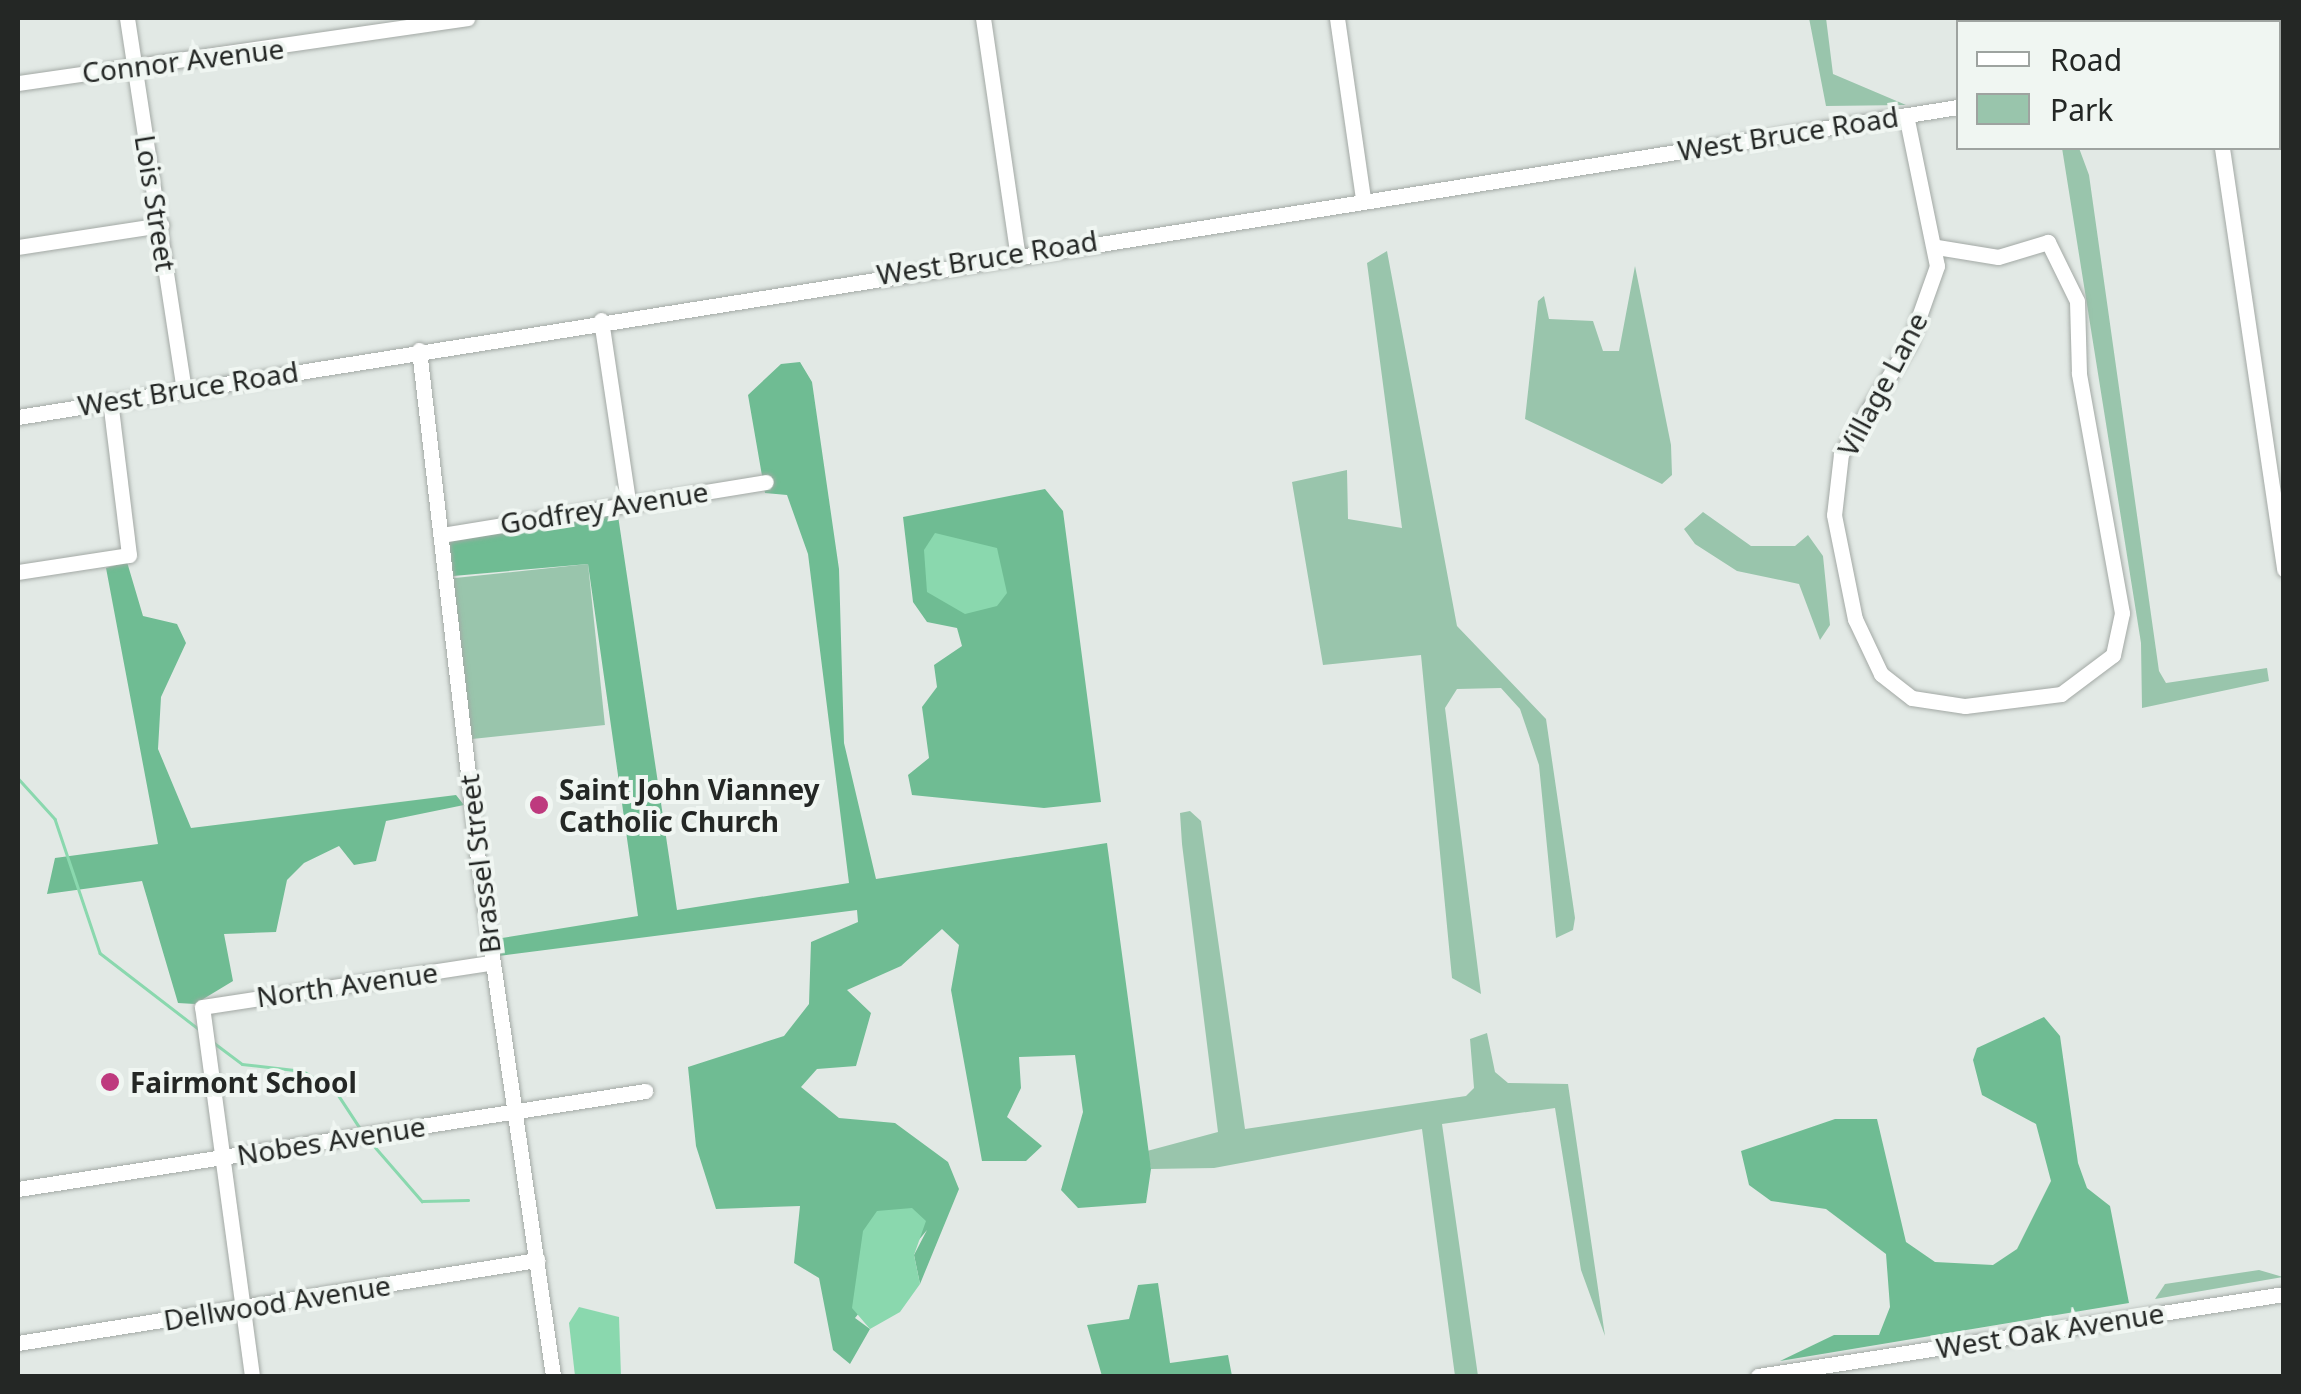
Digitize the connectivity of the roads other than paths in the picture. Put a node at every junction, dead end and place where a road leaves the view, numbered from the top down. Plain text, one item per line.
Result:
1 (127, 18) edge
2 (466, 18) edge
3 (982, 18) edge
4 (1337, 18) edge
5 (134, 66) junction
6 (18, 83) edge
7 (1956, 108) edge
8 (1906, 115) junction
9 (2222, 150) edge
10 (1362, 198) junction
11 (161, 225) junction
12 (18, 247) edge
13 (1937, 247) junction
14 (1018, 251) junction
15 (601, 320) junction
16 (419, 350) junction
17 (184, 389) junction
18 (110, 401) junction
19 (18, 416) edge
20 (766, 482) dead end
21 (628, 501) junction
22 (442, 535) junction
23 (2284, 569) edge
24 (18, 572) edge
25 (491, 963) junction
26 (645, 1091) dead end
27 (515, 1109) junction
28 (222, 1158) junction
29 (18, 1189) edge
30 (537, 1260) junction
31 (2284, 1294) edge
32 (242, 1308) junction
33 (18, 1343) edge
34 (252, 1376) edge
35 (552, 1376) edge
36 (1758, 1376) edge

1 - 5 street, Lois Street
2 - 5 street, Connor Avenue
3 - 14 street
4 - 10 street
5 - 6 street, Connor Avenue
5 - 11 street, Lois Street
7 - 8 street, West Bruce Road
8 - 10 street, West Bruce Road
8 - 13 street, Village Lane
9 - 23 street
10 - 14 street, West Bruce Road
11 - 12 street
11 - 17 street, Lois Street
13 - 13 street, Village Lane
14 - 15 street, West Bruce Road
15 - 16 street, West Bruce Road
15 - 21 street
16 - 17 street, West Bruce Road
16 - 22 street, Brassel Street
17 - 18 street, West Bruce Road
18 - 19 street, West Bruce Road
18 - 24 street
20 - 21 street, Godfrey Avenue
21 - 22 street, Godfrey Avenue
22 - 25 street, Brassel Street
25 - 27 street, Brassel Street
25 - 28 street, North Avenue
26 - 27 street, Nobes Avenue
27 - 28 street, Nobes Avenue
27 - 30 street, Brassel Street
28 - 29 street, Nobes Avenue
28 - 32 street
30 - 32 street, Dellwood Avenue
30 - 35 street, Brassel Street
31 - 36 street, West Oak Avenue
32 - 33 street, Dellwood Avenue
32 - 34 street

